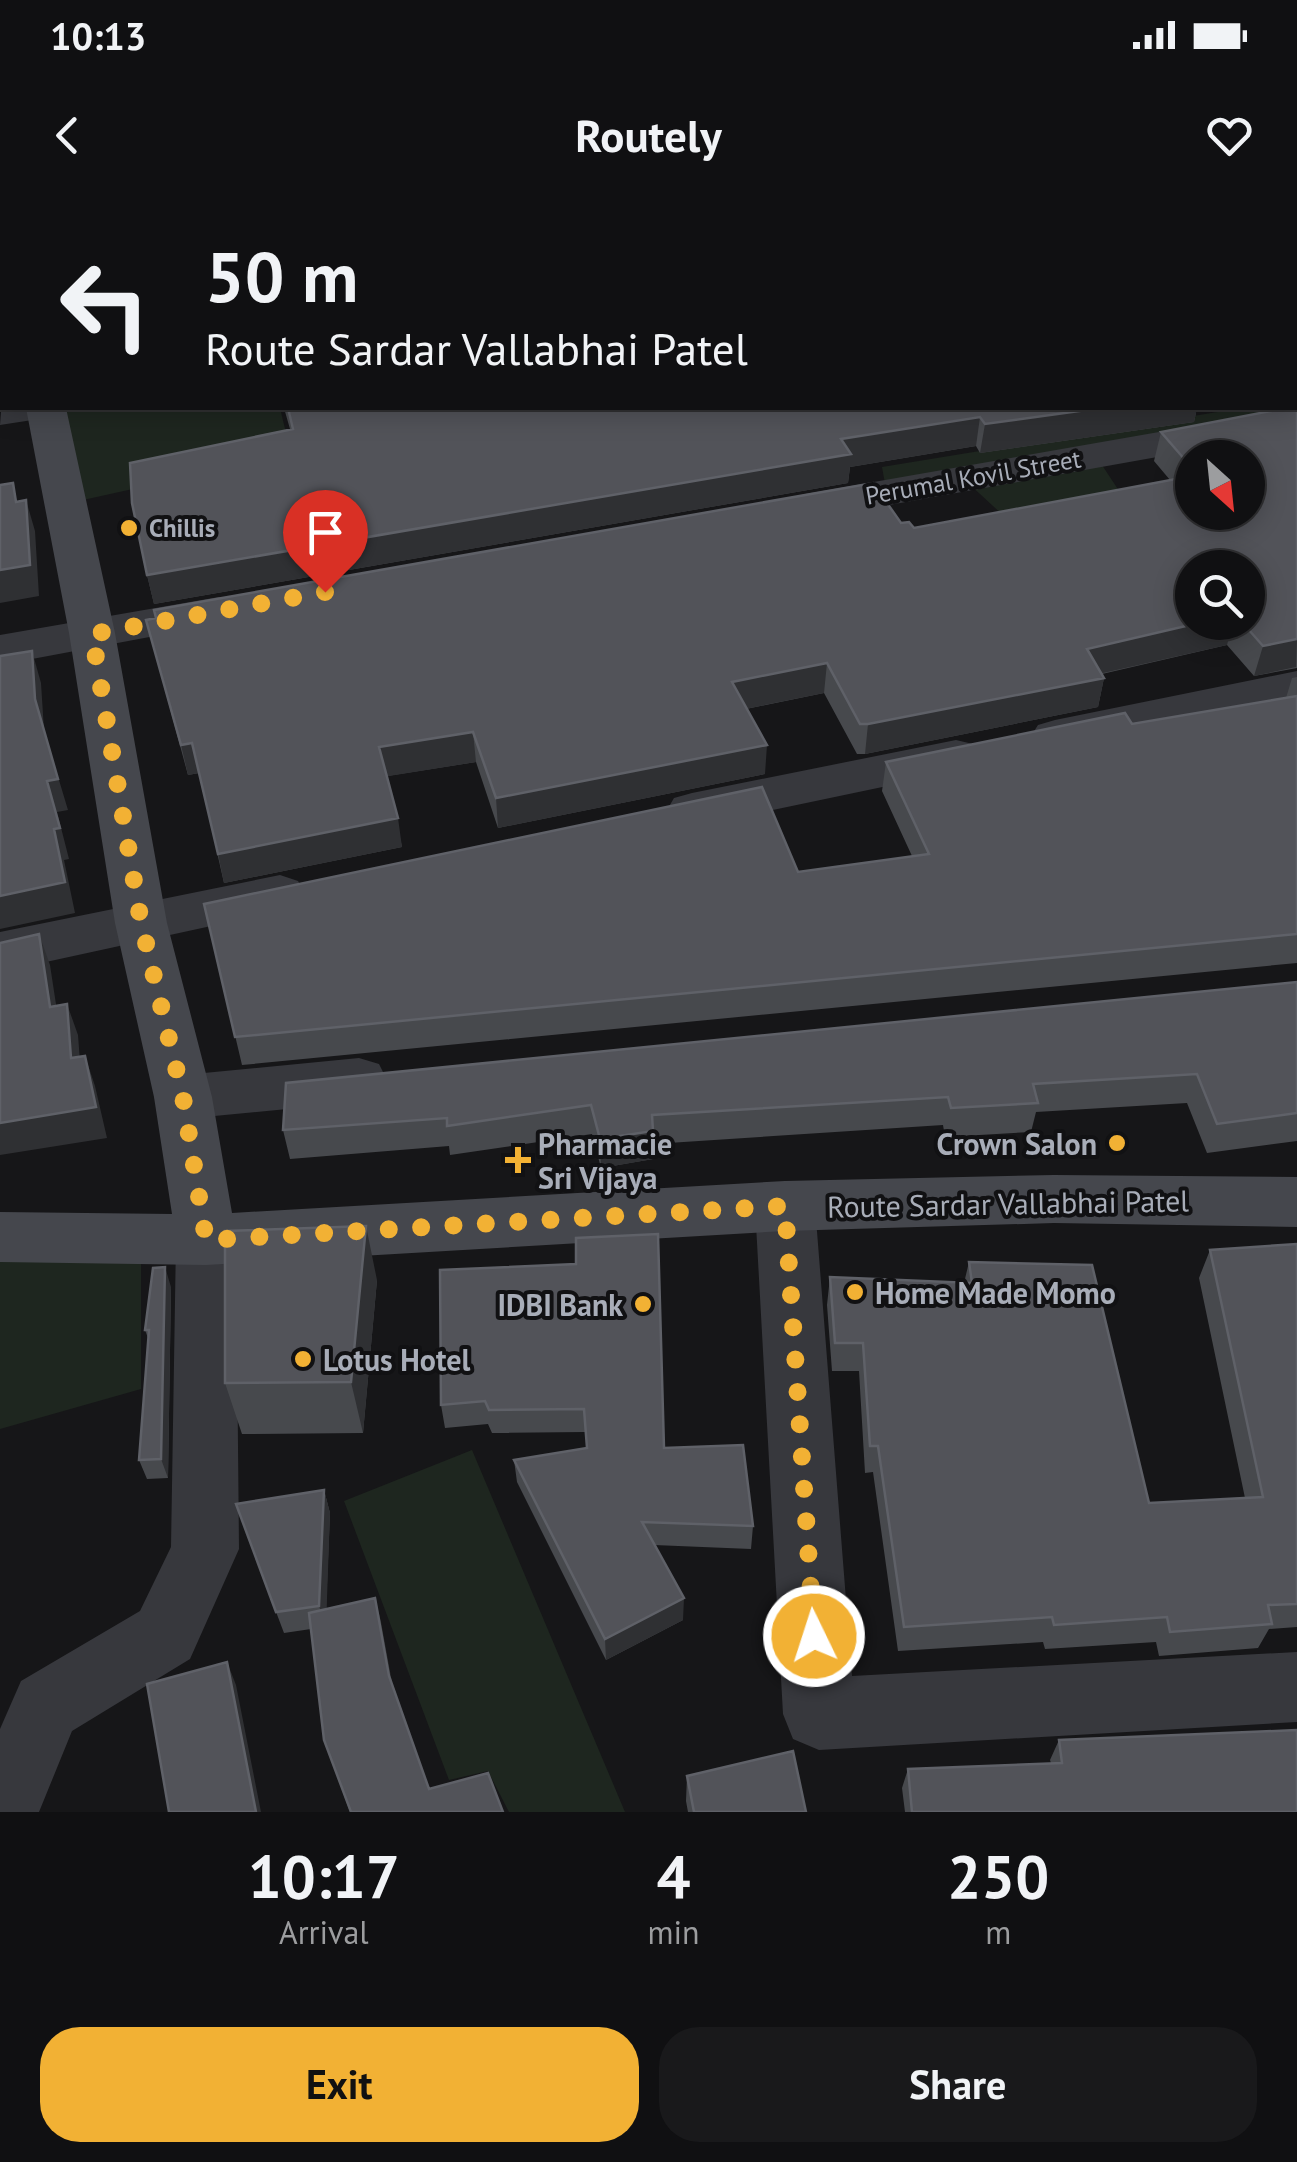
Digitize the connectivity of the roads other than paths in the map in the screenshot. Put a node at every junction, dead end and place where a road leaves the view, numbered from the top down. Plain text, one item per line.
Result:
1 (46, 410) edge
2 (1297, 420) edge
3 (772, 513) edge
4 (267, 602) edge
5 (92, 634) junction
6 (0, 650) edge
7 (1297, 686) edge
8 (639, 821) edge
9 (332, 884) edge
10 (141, 922) junction
11 (0, 952) edge
12 (402, 1075) edge
13 (183, 1097) junction
14 (1297, 1202) edge
15 (785, 1206) junction
16 (0, 1237) edge
17 (206, 1240) junction
18 (1297, 1688) edge
19 (2, 1812) edge

1 - 5 street
2 - 3 street, Perumal Kovil Street
4 - 5 street
5 - 6 street
5 - 10 street
7 - 8 street
9 - 10 street
10 - 11 street
10 - 13 street
12 - 13 street
13 - 17 street
14 - 15 street, Route Sardar Vallabhai Patel
15 - 17 street, Route Sardar Vallabhai Patel
15 - 18 street
16 - 17 street, Route Sardar Vallabhai Patel
17 - 19 street

